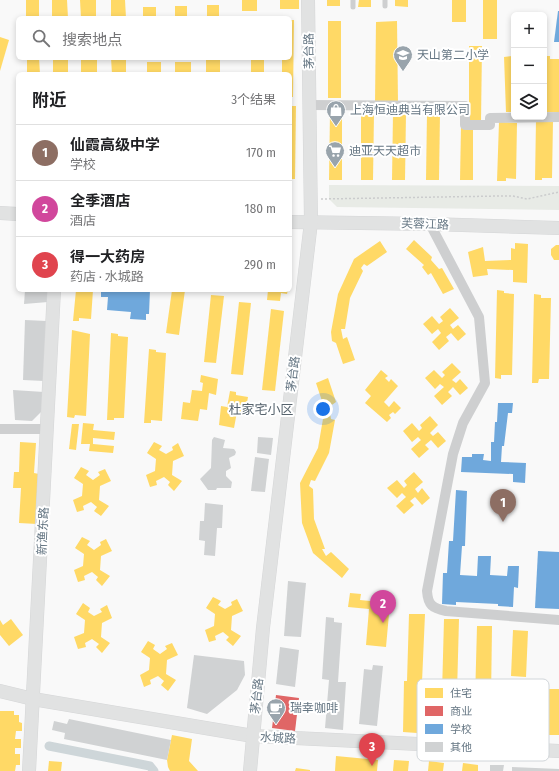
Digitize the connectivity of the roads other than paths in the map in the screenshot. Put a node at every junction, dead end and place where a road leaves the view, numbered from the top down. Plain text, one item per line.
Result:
1 (308, 0) edge
2 (353, 0) edge
3 (385, 0) edge
4 (385, 6) dead end
5 (353, 7) dead end
6 (310, 105) junction
7 (559, 118) edge
8 (0, 213) edge
9 (16, 214) edge
10 (292, 222) edge
11 (311, 222) junction
12 (430, 224) junction
13 (559, 228) edge
14 (54, 292) edge
15 (48, 429) junction
16 (0, 430) edge
17 (559, 620) edge
18 (0, 691) edge
19 (34, 699) junction
20 (253, 736) junction
21 (417, 744) edge
22 (549, 751) edge
23 (559, 751) edge
24 (29, 771) edge
25 (250, 771) edge

1 - 6 street, 茅台路
2 - 5 lane
3 - 4 lane
6 - 7 street
6 - 11 street, 茅台路
8 - 9 street
10 - 11 street, 芙蓉江路
11 - 12 street, 芙蓉江路
11 - 20 street, 茅台路
12 - 13 street, 芙蓉江路
12 - 17 street
14 - 15 street, 新渔东路
15 - 16 street
15 - 19 street, 新渔东路
18 - 19 street, 水城路
19 - 20 street, 水城路
19 - 24 street, 新渔东路
20 - 21 street, 水城路
20 - 25 street, 茅台路
22 - 23 street, 水城路

